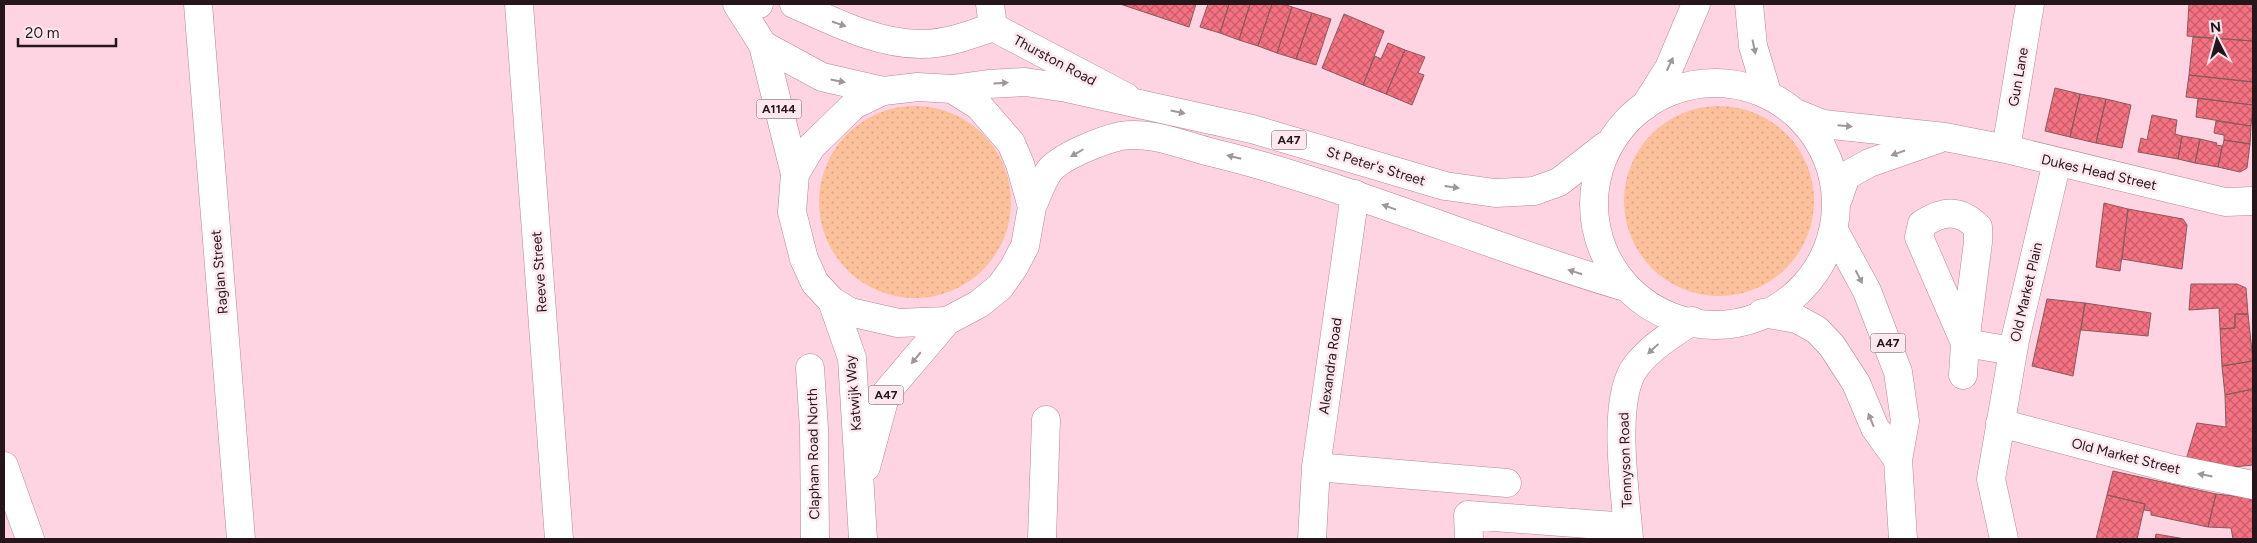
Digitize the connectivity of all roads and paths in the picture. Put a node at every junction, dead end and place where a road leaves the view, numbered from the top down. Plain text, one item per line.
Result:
1 (198, 4) edge
2 (519, 4) edge
3 (794, 4) edge
4 (1696, 4) edge
5 (1749, 4) edge
6 (2030, 4) edge
7 (746, 5) edge
8 (991, 15) edge
9 (763, 45) junction
10 (952, 89) junction
11 (1766, 89) junction
12 (883, 91) junction
13 (1138, 104) junction
14 (1645, 106) junction
15 (1798, 114) junction
16 (1944, 137) junction
17 (1610, 142) junction
18 (2006, 149) junction
19 (2057, 162) junction
20 (795, 174) junction
21 (1355, 194) junction
22 (1838, 199) junction
23 (2253, 201) edge
24 (1032, 207) junction
25 (1836, 234) junction
26 (1622, 286) junction
27 (832, 301) junction
28 (1762, 313) junction
29 (947, 321) junction
30 (1692, 321) junction
31 (2013, 351) junction
32 (810, 368) dead end
33 (1963, 375) dead end
34 (1046, 420) dead end
35 (2000, 423) junction
36 (1898, 460) junction
37 (4, 466) edge
38 (1316, 467) junction
39 (1506, 483) dead end
40 (2253, 484) edge
41 (860, 488) junction
42 (1628, 533) edge
43 (30, 539) edge
44 (241, 539) edge
45 (559, 539) edge
46 (815, 539) edge
47 (863, 539) edge
48 (1042, 539) edge
49 (1312, 539) edge
50 (1469, 539) edge
51 (1903, 539) edge
52 (2004, 539) edge

1 - 44 main road, Raglan Street
2 - 45 main road, Reeve Street
3 -> 8 main road
14 -> 4 main road
5 -> 11 main road
6 - 18 main road, Gun Lane
7 - 9 main road, A1144
8 - 13 main road, Thurston Road
9 -> 12 main road
9 - 20 main road, A1144
10 - 12 main road, St Peter's Street
10 -> 13 main road, St Peter's Street / A47
10 - 24 main road
11 - 14 main road
11 - 15 main road
12 - 20 main road
13 -> 17 main road, St Peter's Street / A47
14 - 17 main road
15 -> 16 main road, Dukes Head Street
15 - 22 main road
16 - 18 main road, Dukes Head Street
16 -> 22 main road
17 - 26 main road
18 - 19 main road, Dukes Head Street
19 - 23 main road, Dukes Head Street
19 - 31 main road, Old Market Plain
20 - 27 main road
21 -> 24 main road, A47
26 -> 21 main road, A47
21 - 38 main road, Alexandra Road
22 - 25 main road
24 - 29 main road
25 - 28 main road
25 -> 36 main road, A47
26 - 30 main road
27 - 29 main road
27 - 41 main road, Katwijk Way / A47
28 - 30 main road
36 -> 28 main road
29 -> 41 main road, Katwijk Way / A47
30 -> 42 main road, Tennyson Road
31 - 33 main road
31 - 35 main road, Old Market Plain
32 - 46 main road, Clapham Road North
34 - 48 main road
40 -> 35 main road, Old Market Street
35 - 52 main road, Old Market Plain
36 - 51 main road, A47
37 - 43 main road
38 - 39 main road
38 - 49 main road, Alexandra Road
41 - 47 main road, Katwijk Way / A47
42 - 50 main road

